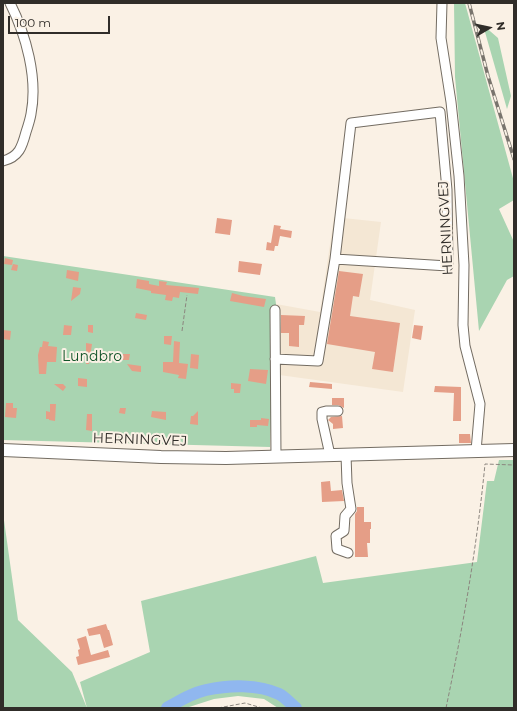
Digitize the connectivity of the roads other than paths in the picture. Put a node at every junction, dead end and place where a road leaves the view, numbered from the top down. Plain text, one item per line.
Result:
1 (10, 3) edge
2 (442, 3) edge
3 (3, 161) edge
4 (335, 259) junction
5 (275, 310) dead end
6 (276, 359) junction
7 (338, 410) dead end
8 (3, 450) edge
9 (514, 450) edge
10 (476, 451) junction
11 (330, 455) junction
12 (346, 455) junction
13 (276, 457) junction
14 (348, 553) dead end

1 - 3 street
2 - 10 street, HERNINGVEJ
4 - 4 street
4 - 6 street
5 - 6 street
6 - 13 street
7 - 11 street
8 - 13 main road, HERNINGVEJ
9 - 10 main road, HERNINGVEJ
10 - 12 main road, HERNINGVEJ
11 - 12 main road, HERNINGVEJ
11 - 13 main road, HERNINGVEJ
12 - 14 street

